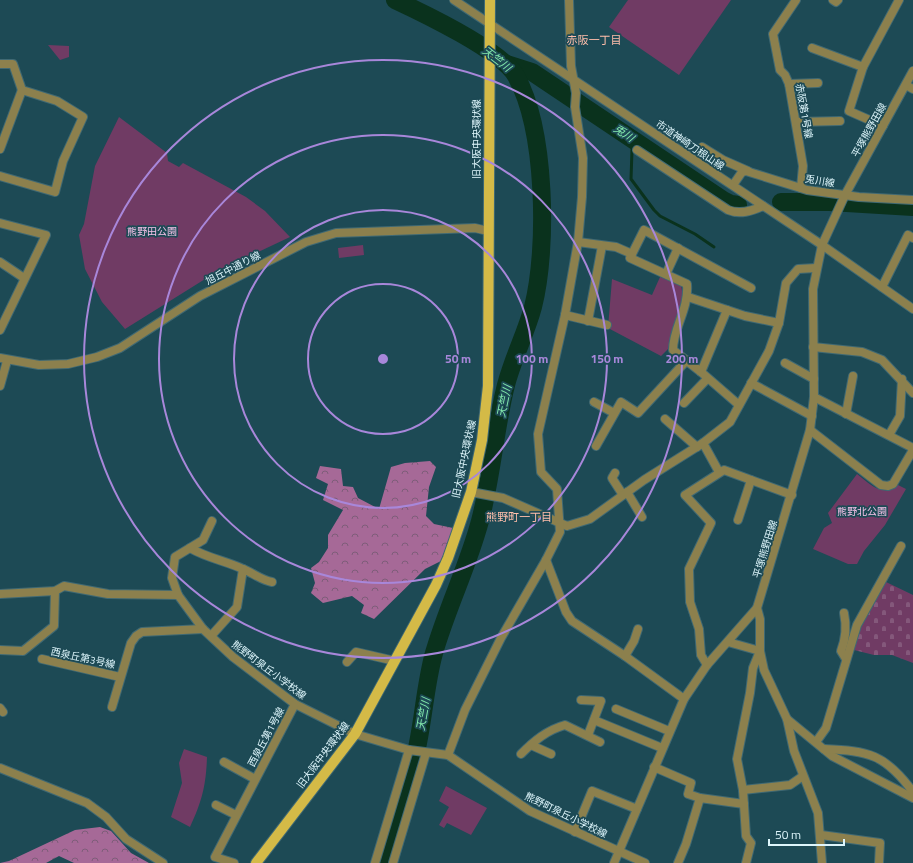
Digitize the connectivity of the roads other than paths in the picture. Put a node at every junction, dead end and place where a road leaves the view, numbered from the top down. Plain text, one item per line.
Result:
1 (454, 0) edge
2 (490, 0) edge
3 (569, 0) edge
4 (796, 0) edge
5 (833, 0) edge
6 (838, 0) edge
7 (899, 0) edge
8 (489, 24) junction
9 (812, 48) dead end
10 (0, 64) edge
11 (863, 68) junction
12 (913, 71) edge
13 (573, 79) junction
14 (818, 83) dead end
15 (789, 84) junction
16 (909, 87) edge
17 (22, 90) junction
18 (840, 121) dead end
19 (796, 122) junction
20 (883, 126) junction
21 (702, 147) dead end
22 (0, 148) edge
23 (637, 150) dead end
24 (748, 171) junction
25 (0, 176) edge
26 (733, 185) junction
27 (801, 188) junction
28 (844, 197) junction
29 (913, 200) edge
30 (763, 206) junction
31 (0, 223) edge
32 (488, 231) junction
33 (913, 238) edge
34 (578, 242) junction
35 (822, 245) junction
36 (602, 246) junction
37 (678, 248) junction
38 (632, 254) junction
39 (0, 262) edge
40 (816, 268) junction
41 (666, 274) junction
42 (24, 278) junction
43 (882, 287) junction
44 (751, 288) dead end
45 (688, 297) junction
46 (913, 308) edge
47 (727, 310) junction
48 (565, 315) junction
49 (588, 321) junction
50 (779, 323) junction
51 (1, 324) edge
52 (607, 325) dead end
53 (813, 347) junction
54 (3, 359) edge
55 (686, 360) junction
56 (785, 363) dead end
57 (701, 372) junction
58 (853, 376) dead end
59 (707, 379) junction
60 (814, 379) junction
61 (902, 379) junction
62 (751, 383) junction
63 (0, 386) edge
64 (913, 393) edge
65 (814, 397) junction
66 (594, 402) dead end
67 (684, 403) dead end
68 (739, 405) junction
69 (614, 413) junction
70 (846, 414) junction
71 (812, 416) junction
72 (665, 419) dead end
73 (810, 430) junction
74 (889, 435) junction
75 (700, 445) junction
76 (596, 446) dead end
77 (913, 449) edge
78 (719, 472) junction
79 (615, 473) dead end
80 (751, 480) junction
81 (474, 492) junction
82 (625, 494) junction
83 (792, 495) junction
84 (642, 517) dead end
85 (738, 520) dead end
86 (212, 521) dead end
87 (560, 524) junction
88 (901, 546) dead end
89 (190, 548) junction
90 (546, 560) junction
91 (243, 569) junction
92 (272, 582) dead end
93 (55, 591) junction
94 (0, 594) edge
95 (178, 595) junction
96 (757, 608) junction
97 (844, 613) dead end
98 (203, 629) junction
99 (638, 629) dead end
100 (211, 636) junction
101 (728, 642) junction
102 (0, 650) edge
103 (760, 651) junction
104 (625, 656) junction
105 (42, 659) dead end
106 (846, 659) junction
107 (395, 661) junction
108 (347, 662) dead end
109 (707, 665) junction
110 (120, 677) junction
111 (684, 699) junction
112 (581, 700) dead end
113 (295, 704) junction
114 (112, 707) dead end
115 (616, 709) dead end
116 (787, 719) junction
117 (594, 720) junction
118 (669, 731) junction
119 (355, 734) junction
120 (588, 735) junction
121 (600, 742) dead end
122 (816, 742) junction
123 (531, 745) junction
124 (662, 748) junction
125 (824, 749) junction
126 (410, 750) junction
127 (424, 752) junction
128 (522, 754) dead end
129 (551, 754) dead end
130 (448, 755) junction
131 (224, 762) dead end
132 (654, 767) junction
133 (0, 768) edge
134 (803, 776) junction
135 (255, 779) junction
136 (743, 790) junction
137 (913, 792) edge
138 (700, 798) junction
139 (913, 798) edge
140 (744, 804) junction
141 (216, 805) dead end
142 (637, 809) junction
143 (236, 815) junction
144 (576, 832) junction
145 (821, 834) junction
146 (619, 852) junction
147 (163, 863) edge
148 (234, 863) edge
149 (256, 863) edge
150 (375, 863) edge
151 (393, 863) edge
152 (614, 863) edge
153 (645, 863) edge
154 (678, 863) edge
155 (746, 863) edge
156 (822, 863) edge
157 (879, 863) edge

1 - 8 street, 市道神崎刀根山線
2 - 8 main road, 旧大阪中央環状線
3 - 13 street
4 - 15 street, 赤阪第1号線
5 - 6 street
7 - 11 street
8 - 13 street, 市道神崎刀根山線
8 - 32 main road, 旧大阪中央環状線
9 - 11 street
10 - 17 street
11 - 20 street
12 - 16 street, 平塚熊野田線
13 - 26 street, 市道神崎刀根山線
13 - 34 street
14 - 15 street
15 - 19 street, 赤阪第1号線
16 - 20 street, 平塚熊野田線
17 - 22 street
17 - 25 street
18 - 19 street
19 - 27 street, 赤阪第1号線
20 - 28 street, 平塚熊野田線
21 - 24 street, 兎川線
23 - 30 street
24 - 26 street
24 - 27 street, 兎川線
26 - 30 street, 市道神崎刀根山線
27 - 28 street, 兎川線
28 - 29 street, 兎川線
28 - 35 street, 平塚熊野田線
30 - 35 street, 市道神崎刀根山線
31 - 42 street
32 - 54 street, 旭丘中通り線
32 - 81 main road, 旧大阪中央環状線
33 - 43 street
34 - 36 street
34 - 48 street
35 - 40 street, 平塚熊野田線
35 - 43 street, 市道神崎刀根山線
36 - 38 street
36 - 49 street
37 - 38 street
37 - 41 street
37 - 44 street
38 - 41 street
39 - 42 street
40 - 50 street
40 - 53 street, 平塚熊野田線
41 - 45 street
42 - 51 street
43 - 46 street, 市道神崎刀根山線
45 - 47 street
45 - 55 street
47 - 50 street
47 - 57 street
48 - 49 street
48 - 87 street
49 - 52 street
50 - 62 street
53 - 60 street, 平塚熊野田線
53 - 61 street
54 - 63 street
55 - 57 street
55 - 69 street
56 - 60 street
57 - 59 street
58 - 70 street
59 - 67 street
59 - 68 street
60 - 65 street, 平塚熊野田線
61 - 64 street
61 - 74 street
62 - 68 street
62 - 71 street
65 - 70 street
65 - 71 street, 平塚熊野田線
66 - 69 street
68 - 75 street
69 - 76 street
70 - 74 street
71 - 73 street, 平塚熊野田線
72 - 75 street
73 - 77 street
73 - 83 street, 平塚熊野田線
74 - 77 street
75 - 78 street
75 - 82 street
78 - 80 street
78 - 109 street
79 - 82 street
80 - 83 street
80 - 85 street
81 - 87 street
81 - 107 main road, 旧大阪中央環状線
82 - 84 street
82 - 87 street
83 - 96 street, 平塚熊野田線
86 - 89 street
87 - 90 street
88 - 106 street
89 - 91 street
89 - 95 street, 熊野町泉丘小学校線
90 - 104 street
90 - 130 street
91 - 92 street
91 - 100 street
93 - 94 street
93 - 95 street
93 - 102 street
95 - 98 street, 熊野町泉丘小学校線
96 - 101 street, 平塚熊野田線
96 - 103 street
97 - 106 street
98 - 100 street, 熊野町泉丘小学校線
98 - 110 street
99 - 104 street
100 - 113 street, 熊野町泉丘小学校線
101 - 103 street
101 - 109 street, 平塚熊野田線
103 - 116 street
103 - 136 street
104 - 111 street
105 - 110 street, 西泉丘第3号線
106 - 122 street
107 - 108 street
107 - 119 main road, 旧大阪中央環状線
109 - 111 street, 平塚熊野田線
110 - 114 street
111 - 118 street, 平塚熊野田線
112 - 117 street
113 - 119 street, 熊野町泉丘小学校線
113 - 135 street, 西泉丘第1号線
115 - 118 street
116 - 122 street
116 - 134 street
117 - 120 street
117 - 124 street
118 - 124 street, 平塚熊野田線
119 - 126 street, 熊野町泉丘小学校線
119 - 149 main road, 旧大阪中央環状線
120 - 121 street
120 - 123 street
122 - 125 street
123 - 128 street
123 - 129 street
124 - 132 street, 平塚熊野田線
125 - 137 street
125 - 139 street
126 - 127 street, 熊野町泉丘小学校線
126 - 150 street
127 - 130 street, 熊野町泉丘小学校線
127 - 151 street
130 - 144 street, 熊野町泉丘小学校線
131 - 135 street, 西泉丘第1号線
132 - 138 street
132 - 142 street, 平塚熊野田線
133 - 147 street
134 - 136 street
134 - 145 street
135 - 143 street, 西泉丘第1号線
136 - 140 street
138 - 140 street
138 - 154 street
140 - 155 street
141 - 143 street
142 - 144 street
142 - 146 street, 平塚熊野田線
143 - 148 street, 西泉丘第1号線
144 - 146 street, 熊野町泉丘小学校線
145 - 156 street
145 - 157 street
146 - 152 street, 平塚熊野田線
146 - 153 street, 熊野町泉丘小学校線

